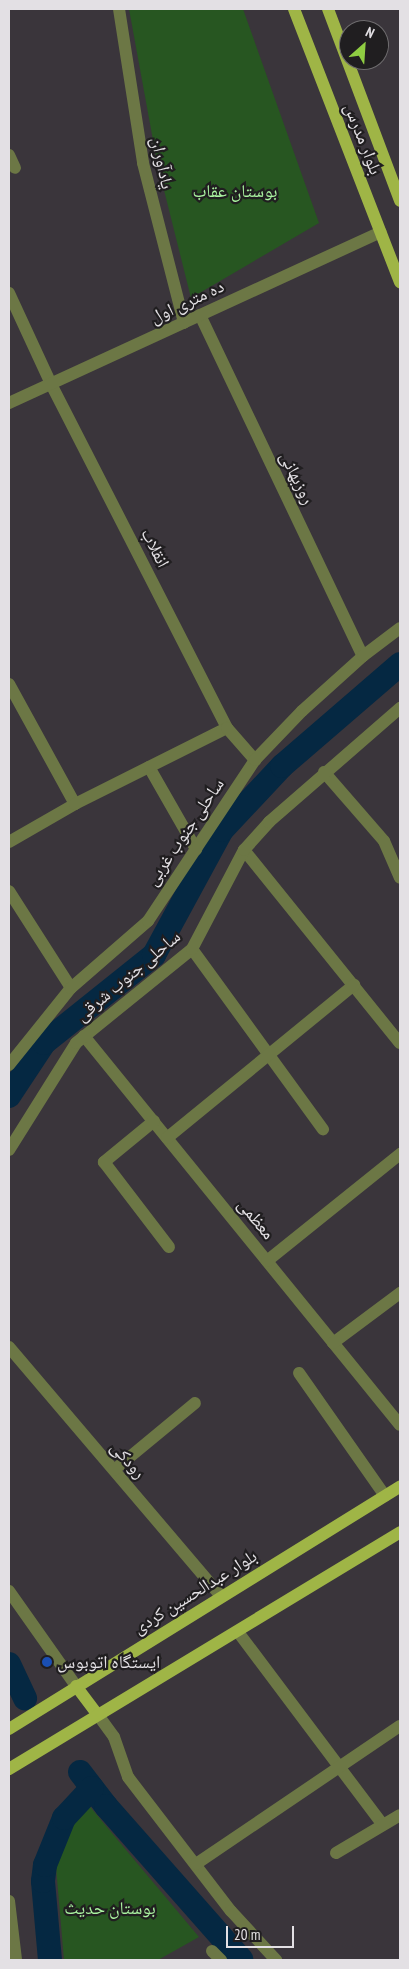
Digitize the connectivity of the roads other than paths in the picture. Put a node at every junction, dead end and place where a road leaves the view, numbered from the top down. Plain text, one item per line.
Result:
1 (119, 9) edge
2 (294, 9) edge
3 (328, 9) edge
4 (9, 156) edge
5 (15, 168) dead end
6 (400, 201) edge
7 (380, 232) junction
8 (400, 282) edge
9 (9, 293) edge
10 (200, 315) junction
11 (184, 323) junction
12 (51, 384) junction
13 (9, 403) edge
14 (400, 628) edge
15 (363, 656) junction
16 (9, 684) edge
17 (400, 708) edge
18 (227, 728) junction
19 (255, 760) junction
20 (149, 767) junction
21 (324, 772) junction
22 (75, 804) junction
23 (9, 842) edge
24 (196, 848) junction
25 (244, 850) junction
26 (400, 878) edge
27 (9, 891) edge
28 (192, 949) junction
29 (354, 986) junction
30 (71, 988) junction
31 (84, 1036) junction
32 (400, 1043) edge
33 (269, 1054) junction
34 (9, 1065) edge
35 (154, 1121) junction
36 (323, 1129) dead end
37 (167, 1138) junction
38 (9, 1150) edge
39 (400, 1154) edge
40 (169, 1247) dead end
41 (267, 1261) junction
42 (400, 1293) edge
43 (333, 1343) junction
44 (9, 1347) edge
45 (298, 1373) dead end
46 (195, 1403) dead end
47 (400, 1425) edge
48 (114, 1470) junction
49 (400, 1487) edge
50 (385, 1496) junction
51 (400, 1532) edge
52 (9, 1591) edge
53 (222, 1596) junction
54 (238, 1632) junction
55 (76, 1686) junction
56 (98, 1715) junction
57 (400, 1726) edge
58 (9, 1729) edge
59 (339, 1768) junction
60 (9, 1770) edge
61 (400, 1815) edge
62 (383, 1825) junction
63 (336, 1853) dead end
64 (196, 1864) junction
65 (9, 1900) edge
66 (16, 1960) edge
67 (276, 1960) edge

1 - 11 street, یادآوران
2 - 7 main road, بلوار مدرس
3 - 6 main road, بلوار مدرس
4 - 5 street
7 - 8 main road, بلوار مدرس
7 - 10 street, ده متری اول
9 - 12 street, انقلاب
10 - 11 street, ده متری اول
10 - 15 street, روزبهانی
11 - 12 street, ده متری اول
12 - 13 street, ده متری اول
12 - 18 street, انقلاب
14 - 15 street, ساحلی جنوب غربی
15 - 19 street, ساحلی جنوب غربی
16 - 22 street
17 - 21 street, ساحلی جنوب شرقی
18 - 19 street, انقلاب
18 - 20 street
19 - 24 street, ساحلی جنوب غربی
20 - 22 street
20 - 24 street
21 - 25 street, ساحلی جنوب شرقی
21 - 26 street
22 - 23 street
24 - 30 street, ساحلی جنوب غربی
25 - 28 street, ساحلی جنوب شرقی
25 - 29 street
27 - 30 street
28 - 31 street, ساحلی جنوب شرقی
28 - 33 street
29 - 32 street
29 - 33 street
30 - 34 street, ساحلی جنوب غربی
31 - 35 street, معظمی
31 - 38 street, ساحلی جنوب شرقی
33 - 36 street
33 - 37 street
35 - 37 street, معظمی
35 - 40 street
37 - 41 street, معظمی
39 - 41 street
41 - 43 street, معظمی
42 - 43 street
43 - 47 street, معظمی
44 - 48 street, رودکی
45 - 50 street
46 - 48 street
48 - 53 street, رودکی
49 - 50 main road, بلوار عبدالحسین کردی
50 - 53 main road, بلوار عبدالحسین کردی
51 - 54 main road
52 - 55 street
53 - 55 main road, بلوار عبدالحسین کردی
54 - 56 main road
54 - 59 street
55 - 56 main road
55 - 58 main road, بلوار عبدالحسین کردی
56 - 60 main road
56 - 64 street
57 - 59 street
59 - 62 street
59 - 64 street
61 - 62 street
62 - 63 street
64 - 67 street
65 - 66 street

